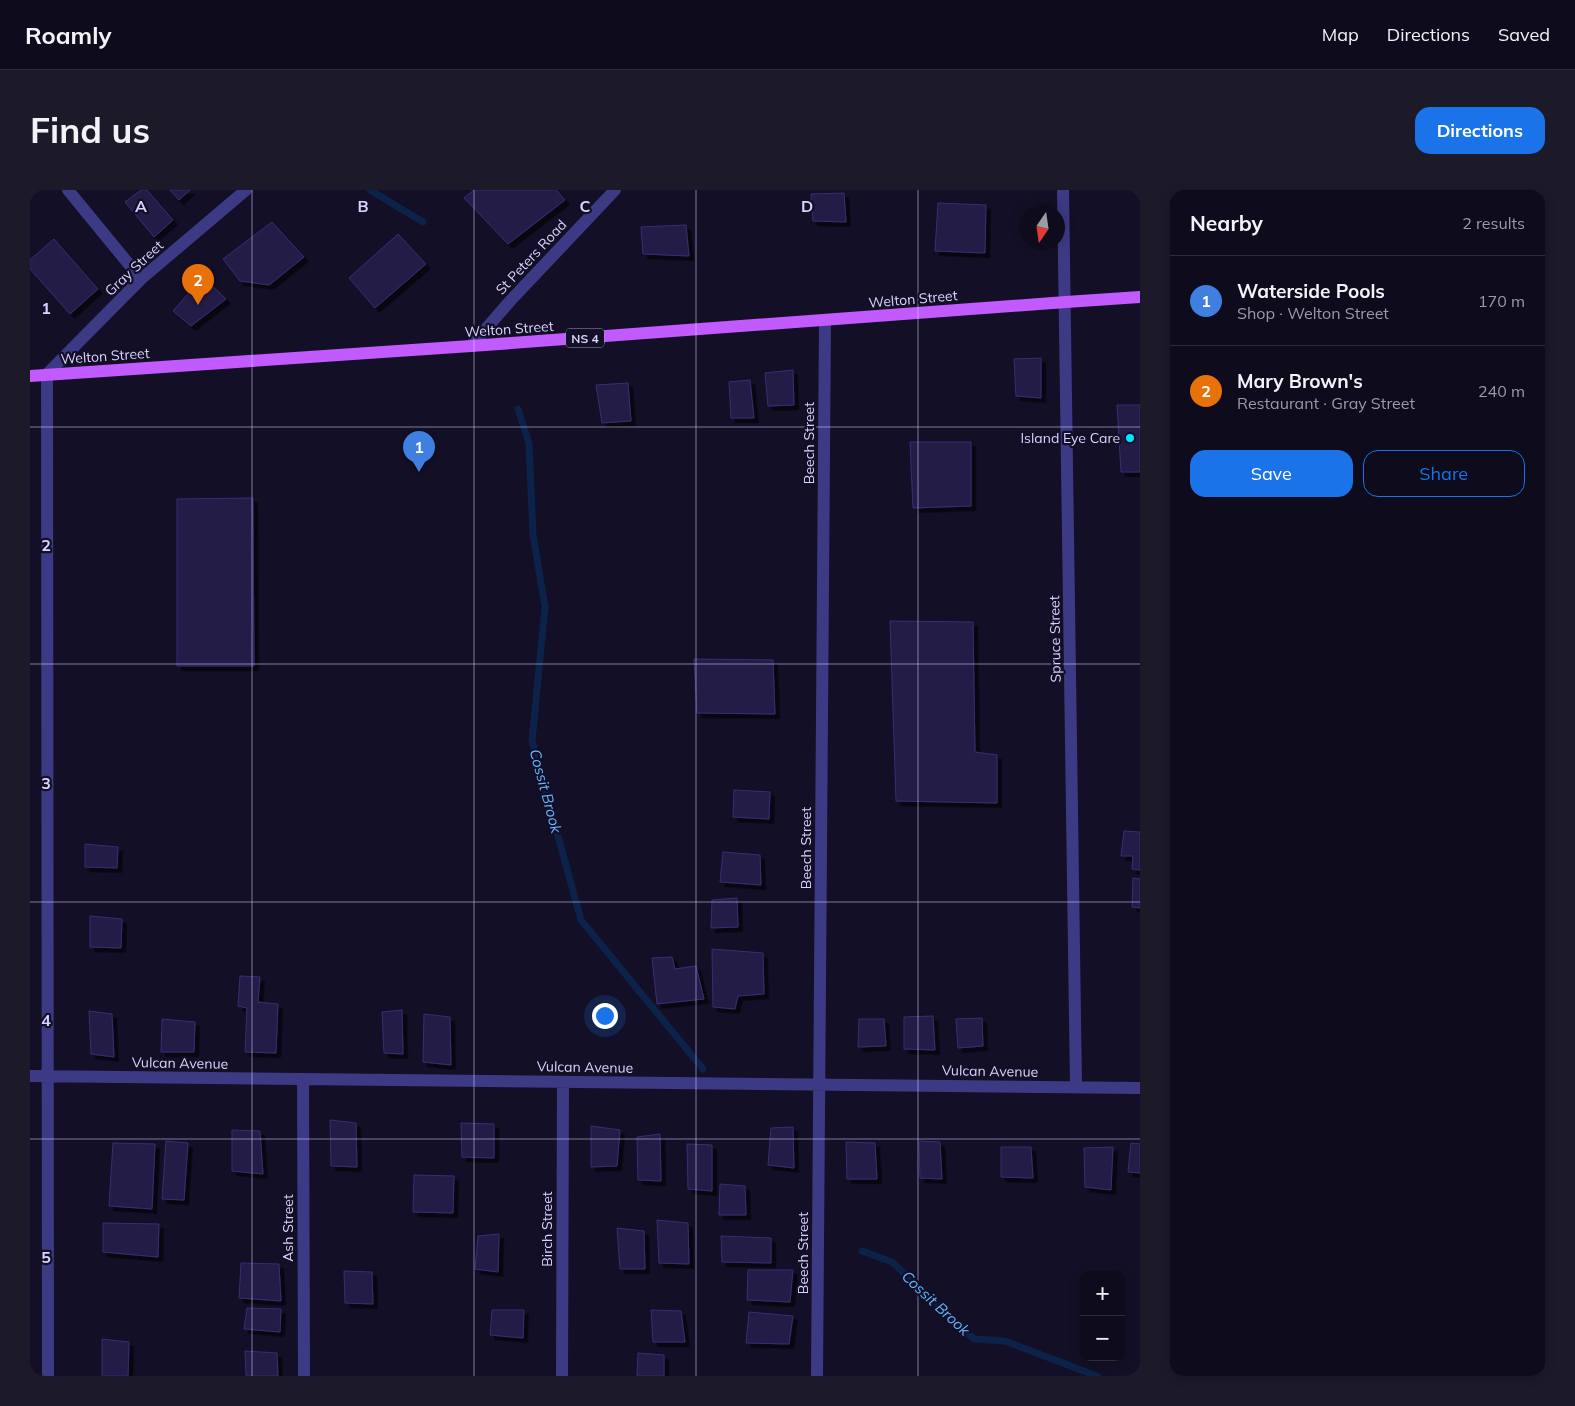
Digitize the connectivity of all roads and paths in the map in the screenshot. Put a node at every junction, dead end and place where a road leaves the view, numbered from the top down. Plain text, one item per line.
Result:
1 (68, 190) edge
2 (246, 190) edge
3 (615, 190) edge
4 (1063, 190) edge
5 (141, 280) junction
6 (1140, 297) edge
7 (1066, 302) junction
8 (825, 321) junction
9 (471, 346) junction
10 (47, 374) junction
11 (30, 376) edge
12 (30, 1076) edge
13 (48, 1076) junction
14 (303, 1079) junction
15 (563, 1082) junction
16 (819, 1084) junction
17 (1076, 1087) junction
18 (1140, 1088) edge
19 (48, 1376) edge
20 (304, 1376) edge
21 (562, 1376) edge
22 (817, 1376) edge

1 - 5 street
2 - 5 street, Gray Street
3 - 9 street, St Peters Road
4 - 7 street, Spruce Street
5 - 10 street, Gray Street
6 - 7 main road, Welton Street / NS 4
7 - 8 main road, Welton Street / NS 4
7 - 17 street, Spruce Street
8 - 9 main road, Welton Street / NS 4
8 - 16 street, Beech Street
9 - 10 main road, Welton Street / NS 4
10 - 11 main road, Welton Street / NS 4
10 - 13 street
12 - 13 street, Vulcan Avenue
13 - 14 street, Vulcan Avenue
13 - 19 street
14 - 15 street, Vulcan Avenue
14 - 20 street, Ash Street
15 - 16 street, Vulcan Avenue
15 - 21 street, Birch Street
16 - 17 street, Vulcan Avenue
16 - 22 street, Beech Street
17 - 18 street, Vulcan Avenue

